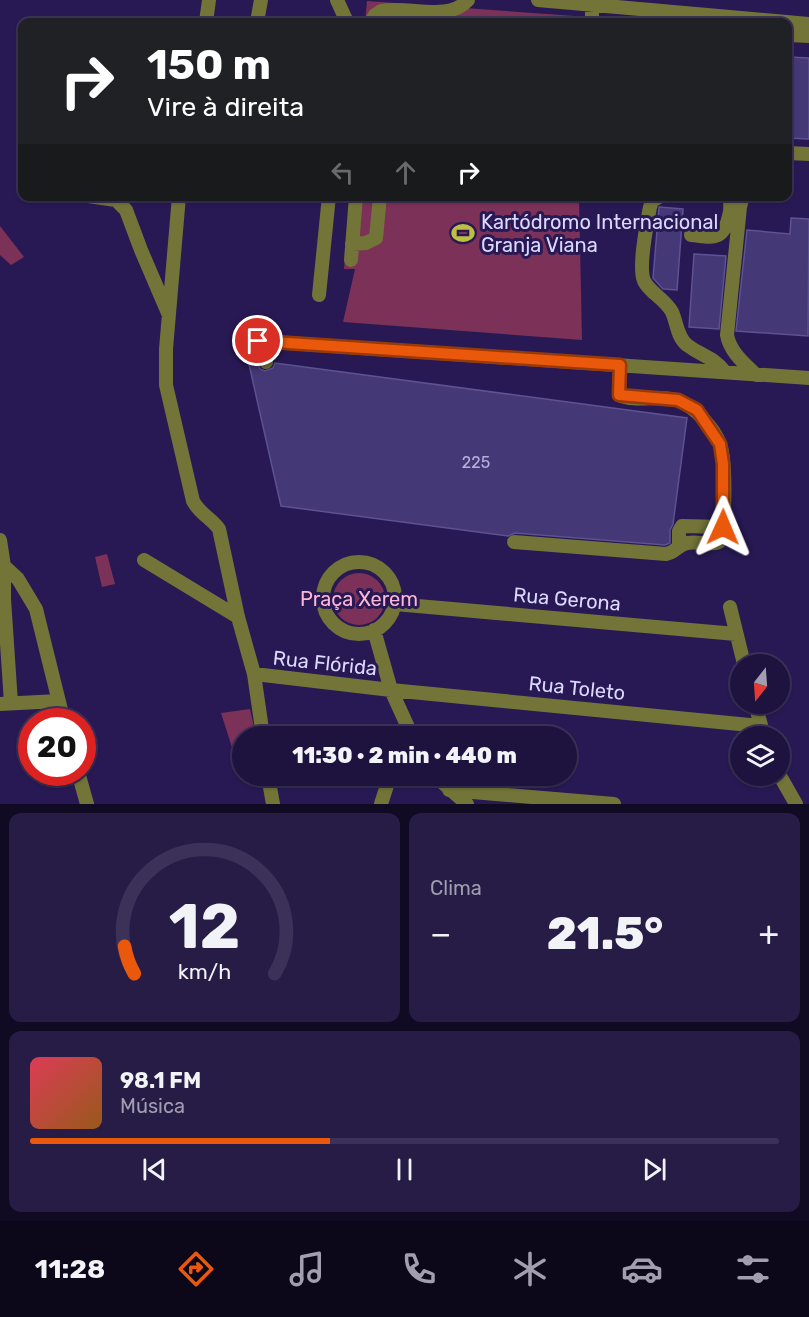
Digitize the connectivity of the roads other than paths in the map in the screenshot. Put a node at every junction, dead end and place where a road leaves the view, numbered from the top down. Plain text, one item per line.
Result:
1 (209, 0) edge
2 (261, 0) edge
3 (337, 0) edge
4 (468, 0) edge
5 (538, 0) edge
6 (556, 1) edge
7 (592, 4) junction
8 (207, 18) edge
9 (258, 18) edge
10 (345, 18) edge
11 (373, 18) edge
12 (592, 18) edge
13 (744, 18) edge
14 (792, 22) edge
15 (809, 24) edge
16 (792, 35) edge
17 (809, 36) edge
18 (792, 153) edge
19 (809, 154) edge
20 (118, 201) edge
21 (179, 201) edge
22 (328, 201) edge
23 (356, 201) edge
24 (380, 201) edge
25 (652, 201) edge
26 (730, 201) edge
27 (742, 201) edge
28 (691, 235) dead end
29 (352, 244) junction
30 (351, 260) dead end
31 (319, 296) dead end
32 (169, 316) junction
33 (266, 362) dead end
34 (620, 365) junction
35 (724, 372) junction
36 (756, 375) junction
37 (809, 378) edge
38 (0, 540) edge
39 (514, 543) dead end
40 (144, 560) dead end
41 (4, 566) junction
42 (395, 604) junction
43 (730, 607) dead end
44 (238, 617) junction
45 (374, 630) junction
46 (736, 634) junction
47 (741, 654) edge
48 (254, 674) junction
49 (391, 690) junction
50 (58, 700) junction
51 (6, 704) edge
52 (60, 708) edge
53 (262, 726) edge
54 (407, 726) edge
55 (730, 727) edge
56 (82, 786) edge
57 (270, 786) edge
58 (387, 786) edge
59 (445, 786) edge
60 (786, 786) edge
61 (449, 790) junction
62 (87, 804) edge
63 (273, 804) edge
64 (381, 804) edge
65 (467, 804) edge
66 (614, 804) edge
67 (796, 804) edge

1 - 8 street
2 - 9 street
3 - 10 street
4 - 11 street
5 - 6 street
6 - 7 street
7 - 12 street
7 - 13 street
14 - 15 street
16 - 17 street
18 - 19 street
20 - 32 street
21 - 32 street
22 - 31 street
23 - 29 street
24 - 29 street
25 - 35 street
26 - 28 street
27 - 36 street
29 - 30 street
32 - 44 street
33 - 34 street
34 - 35 street
34 - 39 street
35 - 36 street
36 - 37 street
38 - 41 street
40 - 44 street
41 - 50 street
41 - 51 street
42 - 45 street
42 - 45 street
42 - 46 street, Rua Gerona
43 - 46 street
44 - 48 street
45 - 49 street
46 - 47 street
48 - 49 street, Rua Flórida
48 - 53 street
49 - 54 street
49 - 55 street, Rua Toleto
50 - 51 street
50 - 52 street
56 - 62 street
57 - 63 street
58 - 64 street
59 - 61 street
60 - 67 street
61 - 65 street
61 - 66 street

